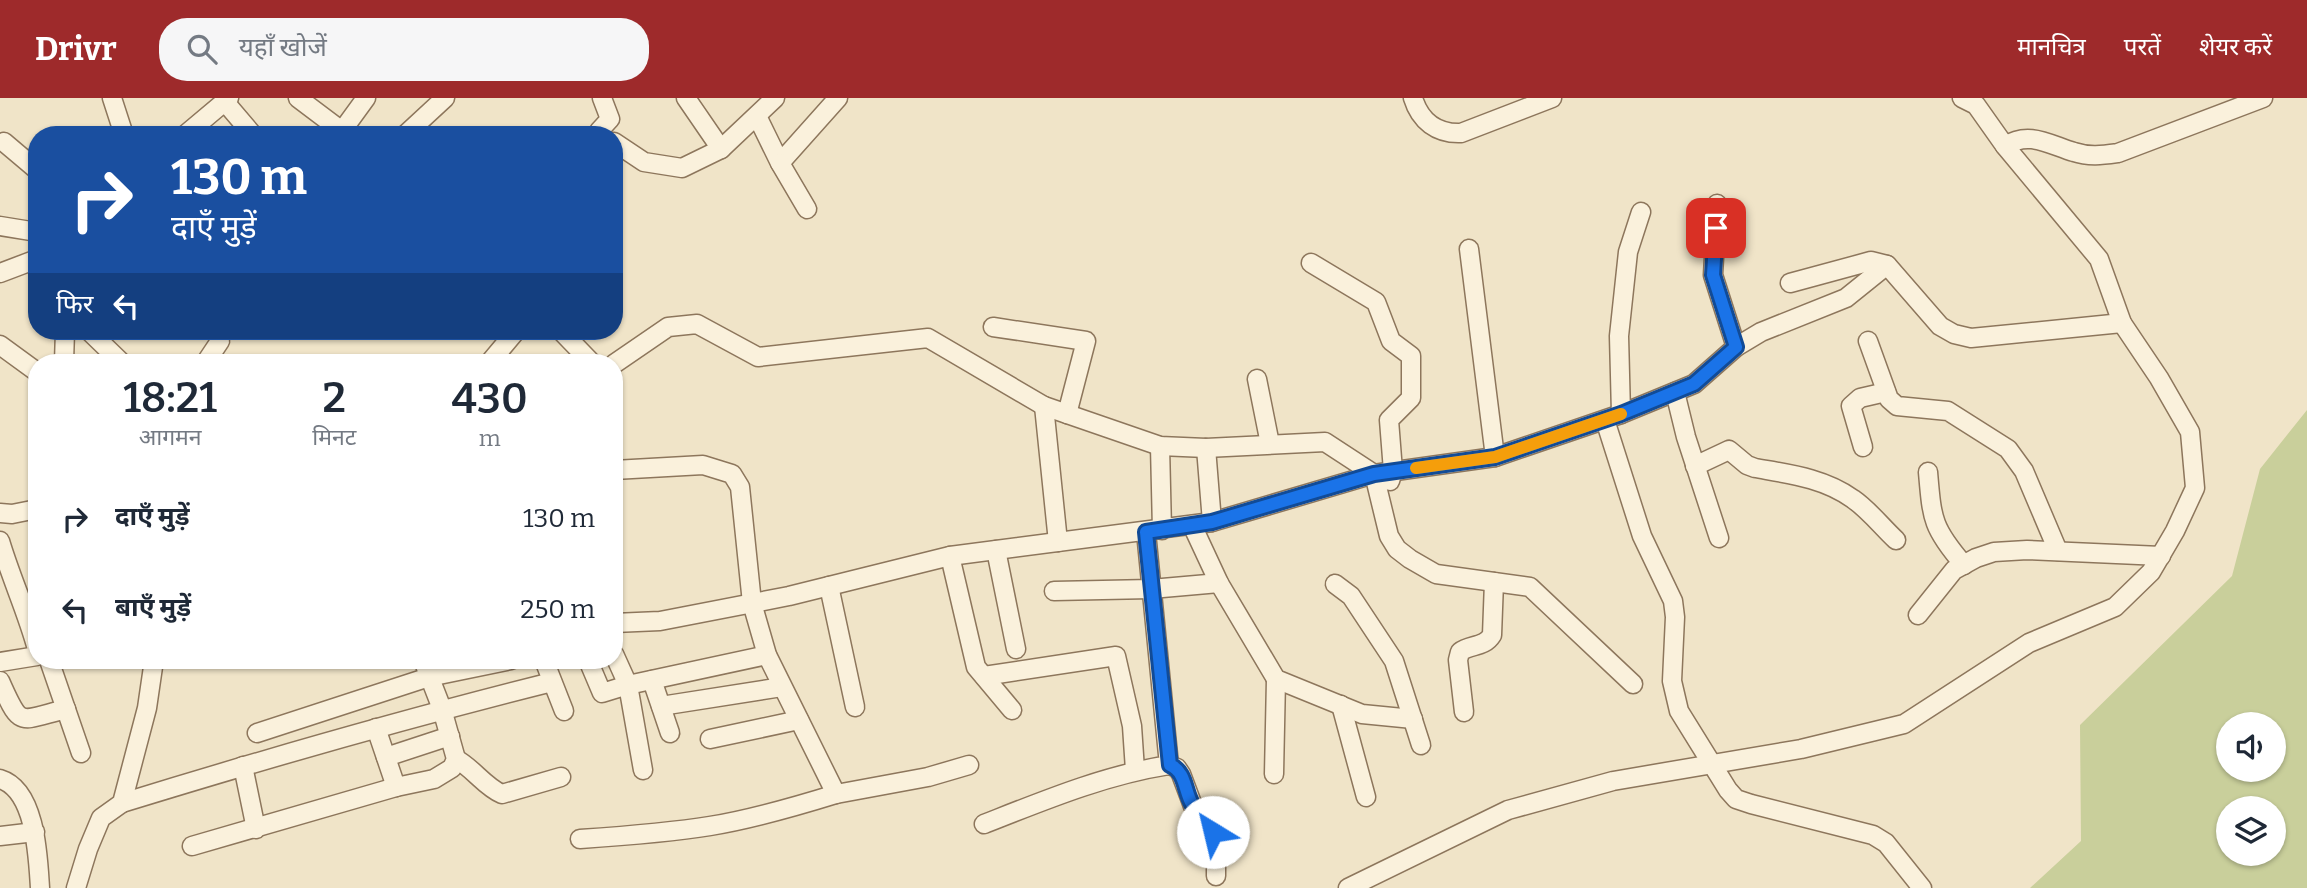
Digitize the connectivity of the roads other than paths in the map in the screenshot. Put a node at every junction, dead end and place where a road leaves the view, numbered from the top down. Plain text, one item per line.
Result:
1 (112, 98) edge
2 (298, 98) edge
3 (366, 98) edge
4 (445, 98) edge
5 (602, 98) edge
6 (686, 98) edge
7 (775, 98) edge
8 (838, 98) edge
9 (1413, 98) edge
10 (1552, 98) edge
11 (1962, 98) edge
12 (2263, 98) edge
13 (227, 100) edge
14 (757, 116) junction
15 (121, 126) edge
16 (196, 126) edge
17 (246, 126) edge
18 (336, 126) edge
19 (349, 126) edge
20 (427, 126) edge
21 (604, 126) edge
22 (4, 142) dead end
23 (2005, 146) junction
24 (623, 148) edge
25 (721, 149) junction
26 (28, 162) edge
27 (780, 163) junction
28 (1717, 204) dead end
29 (807, 209) dead end
30 (1641, 212) dead end
31 (0, 226) edge
32 (28, 231) edge
33 (1469, 249) dead end
34 (28, 262) edge
35 (1311, 263) dead end
36 (1887, 265) junction
37 (0, 273) edge
38 (1790, 283) dead end
39 (2122, 323) junction
40 (993, 327) dead end
41 (98, 340) edge
42 (508, 340) edge
43 (570, 340) edge
44 (220, 341) dead end
45 (1868, 341) dead end
46 (0, 345) edge
47 (1736, 347) junction
48 (113, 354) edge
49 (211, 354) edge
50 (497, 354) edge
51 (583, 354) edge
52 (623, 358) edge
53 (28, 365) edge
54 (1257, 379) dead end
55 (1886, 392) junction
56 (1675, 393) junction
57 (1044, 406) junction
58 (1067, 414) junction
59 (1613, 417) junction
60 (1270, 444) junction
61 (1160, 446) junction
62 (1864, 447) dead end
63 (1206, 448) junction
64 (1495, 457) junction
65 (1695, 466) junction
66 (623, 469) edge
67 (1393, 471) junction
68 (1928, 472) dead end
69 (1374, 474) junction
70 (1381, 506) junction
71 (28, 511) edge
72 (0, 513) edge
73 (1212, 522) junction
74 (1192, 525) junction
75 (1154, 531) junction
76 (1718, 538) dead end
77 (1896, 540) dead end
78 (0, 541) edge
79 (1058, 542) junction
80 (996, 550) junction
81 (2058, 551) junction
82 (950, 555) junction
83 (2161, 556) junction
84 (1964, 565) junction
85 (1494, 582) junction
86 (1219, 583) junction
87 (1335, 584) dead end
88 (829, 586) junction
89 (1151, 589) junction
90 (1054, 590) dead end
91 (752, 603) junction
92 (1918, 615) dead end
93 (28, 617) edge
94 (623, 623) edge
95 (1016, 649) dead end
96 (767, 655) junction
97 (28, 657) edge
98 (0, 662) edge
99 (52, 669) edge
100 (153, 669) edge
101 (423, 669) edge
102 (426, 669) edge
103 (547, 669) edge
104 (592, 669) edge
105 (621, 669) edge
106 (984, 676) junction
107 (1276, 679) junction
108 (652, 680) junction
109 (0, 681) edge
110 (552, 682) junction
111 (1633, 684) dead end
112 (628, 685) junction
113 (782, 687) junction
114 (1341, 705) junction
115 (661, 706) junction
116 (855, 707) dead end
117 (66, 709) junction
118 (442, 709) junction
119 (1012, 710) dead end
120 (564, 711) dead end
121 (1464, 712) dead end
122 (1413, 719) junction
123 (799, 720) junction
124 (376, 728) junction
125 (257, 733) dead end
126 (670, 733) dead end
127 (450, 736) junction
128 (709, 739) dead end
129 (1421, 745) dead end
130 (81, 753) dead end
131 (386, 757) junction
132 (456, 759) junction
133 (1714, 764) junction
134 (969, 765) dead end
135 (1170, 765) junction
136 (243, 766) junction
137 (643, 770) dead end
138 (1135, 771) junction
139 (1274, 774) dead end
140 (561, 777) dead end
141 (0, 779) edge
142 (396, 788) junction
143 (836, 794) junction
144 (1366, 797) dead end
145 (122, 803) junction
146 (984, 824) dead end
147 (256, 829) junction
148 (34, 832) junction
149 (0, 836) edge
150 (580, 839) dead end
151 (192, 846) dead end
152 (1216, 876) dead end
153 (40, 888) edge
154 (76, 888) edge
155 (1348, 888) edge
156 (1922, 888) edge

1 - 15 street
2 - 18 street
3 - 19 street
4 - 20 street
5 - 21 street
6 - 25 street
7 - 14 street
8 - 27 street
9 - 10 street
11 - 23 street
12 - 23 street
13 - 16 street
13 - 17 street
14 - 25 street
14 - 27 street
22 - 26 street
23 - 39 street
24 - 25 street
27 - 29 street
28 - 47 street
30 - 59 street
31 - 32 street
33 - 64 street
34 - 37 street
35 - 67 street
36 - 38 street
36 - 39 street
36 - 47 street
39 - 83 street
40 - 58 street
41 - 48 street
42 - 50 street
43 - 51 street
44 - 49 street
45 - 55 street
46 - 53 street
47 - 56 street
52 - 57 street
54 - 60 street
55 - 62 street
55 - 81 street
56 - 59 street
56 - 65 street
57 - 58 street
57 - 79 street
58 - 61 street
59 - 64 street
59 - 133 street
60 - 63 street
60 - 69 street
61 - 63 street
61 - 75 street
63 - 73 street
64 - 67 street
65 - 76 street
65 - 77 street
66 - 91 street
67 - 69 street
67 - 70 street
68 - 84 street
69 - 70 street
69 - 73 street
70 - 85 street
71 - 72 street
73 - 74 street
74 - 75 street
74 - 86 street
75 - 79 street
75 - 89 street
78 - 93 street
79 - 80 street
80 - 82 street
80 - 95 street
81 - 83 street
81 - 84 street
82 - 88 street
82 - 106 street
83 - 133 street
84 - 92 street
85 - 111 street
85 - 121 street
86 - 89 street
86 - 107 street
87 - 122 street
88 - 91 street
88 - 116 street
89 - 90 street
89 - 135 street
91 - 94 street
91 - 96 street
96 - 108 street
96 - 113 street
97 - 98 street
99 - 117 street
100 - 145 street
101 - 125 street
102 - 118 street
103 - 110 street
104 - 112 street
105 - 112 street
106 - 119 street
106 - 138 street
107 - 114 street
107 - 139 street
108 - 112 street
108 - 115 street
109 - 117 street
110 - 118 street
110 - 120 street
112 - 137 street
113 - 115 street
113 - 123 street
114 - 122 street
114 - 144 street
115 - 126 street
117 - 130 street
118 - 124 street
118 - 127 street
122 - 129 street
123 - 128 street
123 - 143 street
124 - 131 street
124 - 136 street
127 - 131 street
127 - 132 street
131 - 142 street
132 - 140 street
132 - 142 street
133 - 155 street
133 - 156 street
134 - 143 street
135 - 138 street
135 - 152 street
136 - 145 street
136 - 147 street
138 - 146 street
141 - 148 street
142 - 147 street
143 - 150 street
145 - 154 street
147 - 151 street
148 - 149 street
148 - 153 street

